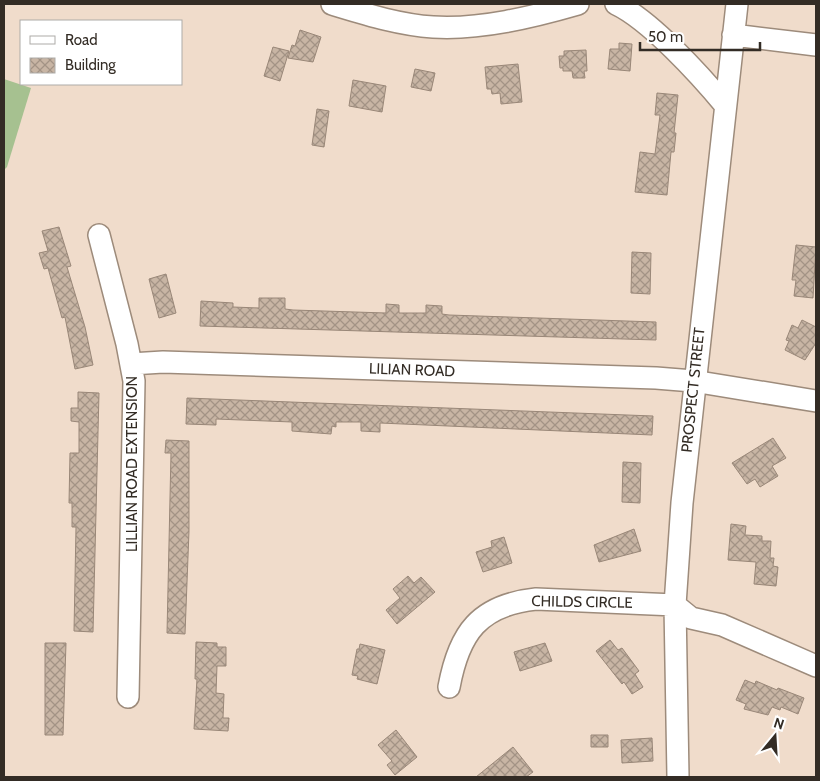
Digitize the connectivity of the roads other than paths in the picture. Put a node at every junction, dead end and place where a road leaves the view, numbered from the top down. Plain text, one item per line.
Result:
1 (332, 4) edge
2 (578, 4) edge
3 (616, 4) edge
4 (737, 4) edge
5 (733, 35) junction
6 (816, 45) edge
7 (725, 105) junction
8 (99, 236) dead end
9 (132, 364) junction
10 (693, 381) junction
11 (816, 401) edge
12 (675, 605) junction
13 (816, 666) edge
14 (449, 687) dead end
15 (128, 697) dead end
16 (678, 777) edge

1 - 2 street
3 - 7 street
4 - 5 street, PROSPECT STREET
5 - 6 street
5 - 7 street, PROSPECT STREET
7 - 10 street, PROSPECT STREET
8 - 9 street, LILLIAN ROAD EXTENSION
9 - 10 street, LILIAN ROAD
9 - 15 street, LILLIAN ROAD EXTENSION
10 - 11 street, LILIAN ROAD
10 - 12 street, PROSPECT STREET
12 - 13 street
12 - 14 street, CHILDS CIRCLE
12 - 16 street, PROSPECT STREET

